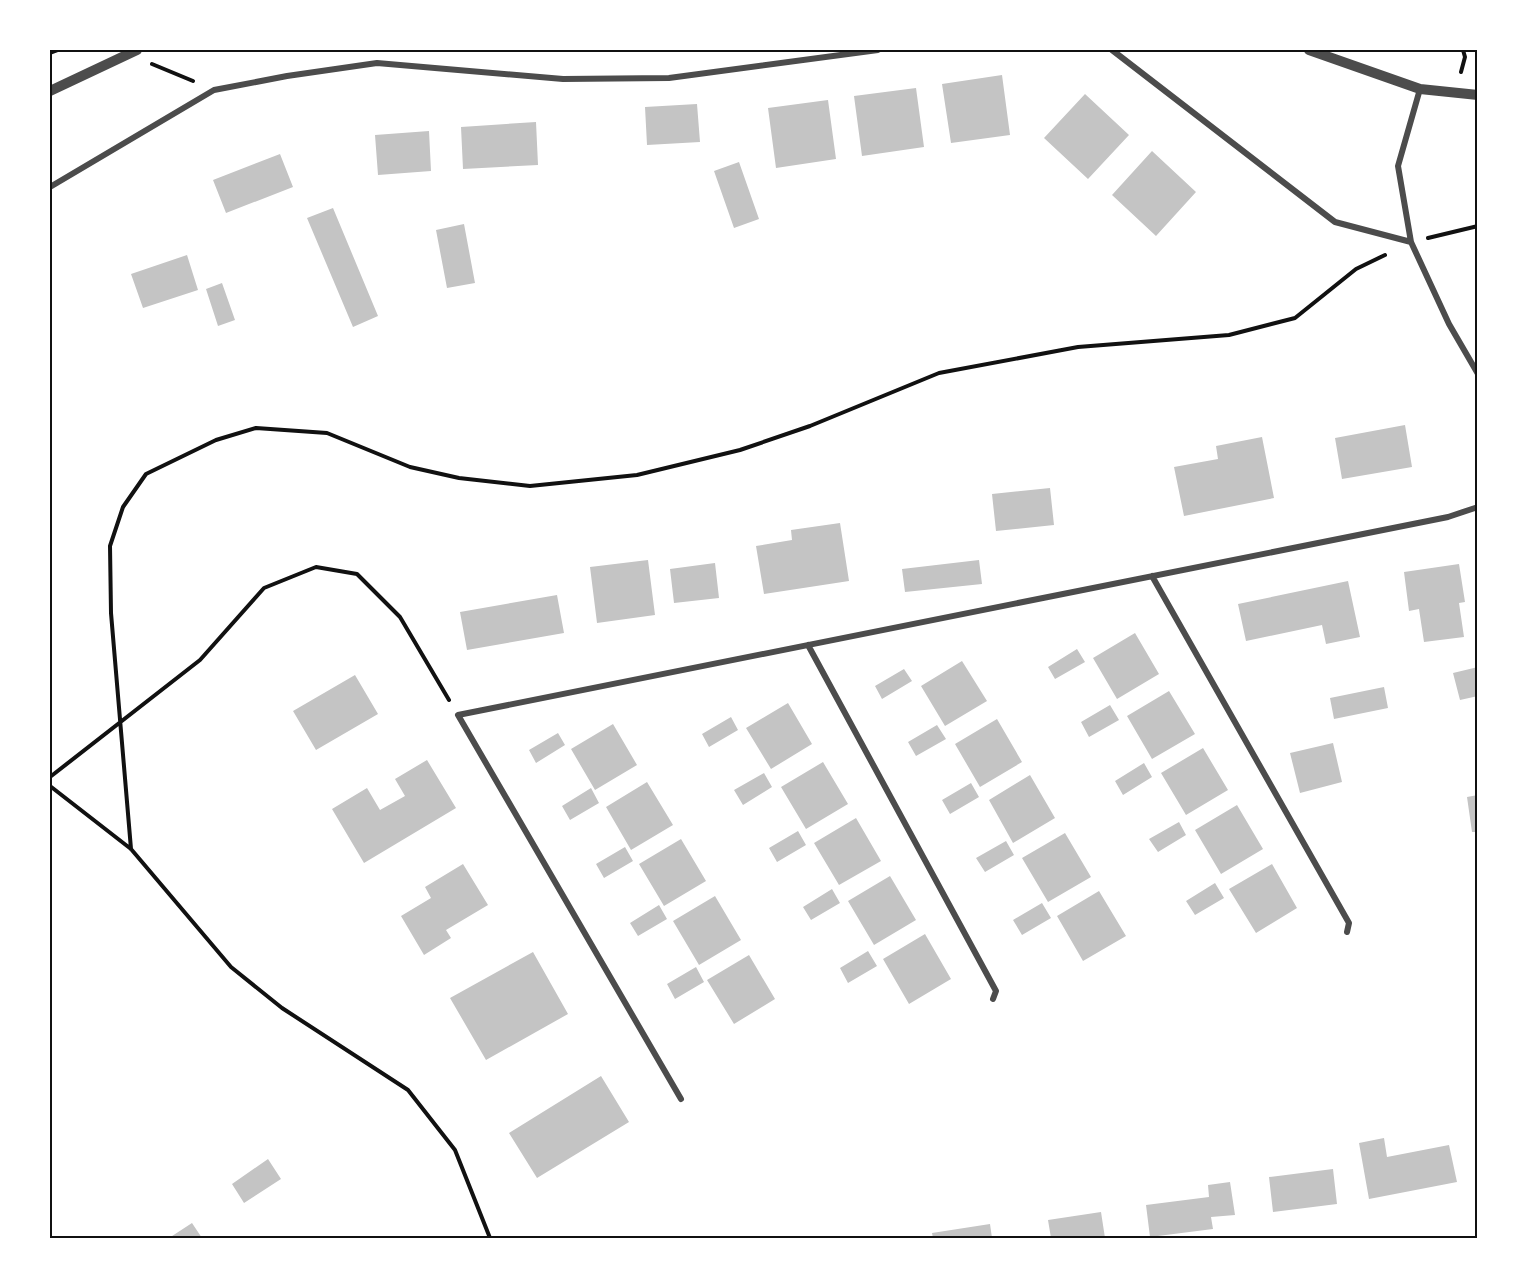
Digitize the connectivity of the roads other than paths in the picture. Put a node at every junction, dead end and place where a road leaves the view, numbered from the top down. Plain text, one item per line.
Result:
1 (878, 50) edge
2 (1113, 50) edge
3 (1309, 50) edge
4 (132, 52) edge
5 (1420, 88) junction
6 (50, 91) edge
7 (1478, 95) edge
8 (50, 187) edge
9 (1411, 242) junction
10 (1478, 374) edge
11 (1478, 507) edge
12 (1152, 576) junction
13 (808, 645) junction
14 (1347, 932) dead end
15 (993, 999) dead end
16 (681, 1099) dead end

1 - 8 street
2 - 9 street
3 - 5 street
4 - 6 street
5 - 7 street
5 - 9 street
9 - 10 street
11 - 12 street
12 - 13 street
12 - 14 street
13 - 15 street
13 - 16 street

